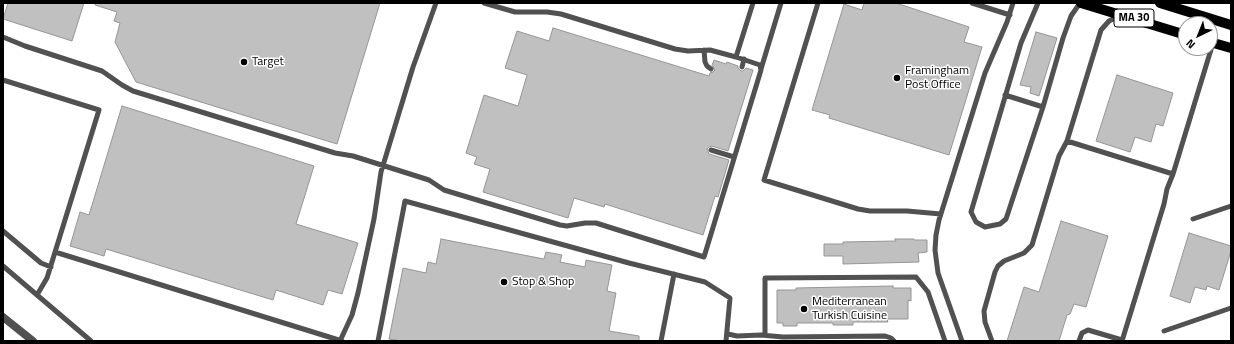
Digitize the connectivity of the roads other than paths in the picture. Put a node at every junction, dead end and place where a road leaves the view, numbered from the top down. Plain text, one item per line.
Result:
1 (436, 3) edge
2 (484, 3) edge
3 (753, 3) edge
4 (782, 3) edge
5 (818, 3) edge
6 (972, 3) edge
7 (1013, 3) edge
8 (1038, 3) edge
9 (1081, 3) edge
10 (1160, 3) edge
11 (1010, 15) junction
12 (1123, 15) junction
13 (1231, 25) edge
14 (1178, 32) edge
15 (3, 37) edge
16 (1218, 44) edge
17 (1231, 48) edge
18 (704, 50) junction
19 (1207, 56) edge
20 (736, 57) junction
21 (744, 59) junction
22 (742, 67) dead end
23 (711, 69) dead end
24 (3, 80) edge
25 (1005, 95) junction
26 (1043, 107) junction
27 (1067, 141) junction
28 (711, 150) dead end
29 (383, 165) junction
30 (1173, 174) junction
31 (1231, 206) edge
32 (941, 214) junction
33 (1193, 219) dead end
34 (3, 231) edge
35 (55, 252) junction
36 (3, 266) edge
37 (51, 267) junction
38 (674, 274) junction
39 (38, 295) junction
40 (1231, 308) edge
41 (3, 317) edge
42 (1164, 332) dead end
43 (728, 334) junction
44 (765, 335) junction
45 (775, 339) edge
46 (1122, 340) edge
47 (33, 341) edge
48 (91, 341) edge
49 (341, 341) edge
50 (378, 341) edge
51 (661, 341) edge
52 (726, 341) edge
53 (894, 341) edge
54 (945, 341) edge
55 (962, 341) edge
56 (992, 341) edge
57 (1079, 341) edge

1 - 29 lane
2 - 18 lane
3 - 20 lane
4 - 28 lane
5 - 32 lane
6 - 11 lane
7 - 11 lane
8 - 25 lane
9 - 12 main road, MA 30
9 - 26 lane
10 - 13 main road, MA 30
11 - 32 lane
12 - 14 main road, MA 30
12 - 27 lane
15 - 29 lane
16 - 17 main road
18 - 20 lane
18 - 23 lane
19 - 30 lane
20 - 21 lane
21 - 22 lane
21 - 29 lane
24 - 35 lane
25 - 26 lane
25 - 26 lane
27 - 30 lane
27 - 56 lane
29 - 49 lane
30 - 46 lane
31 - 33 lane
32 - 55 lane
34 - 37 lane
35 - 37 lane
35 - 49 lane
36 - 39 lane
37 - 39 lane
38 - 43 lane
38 - 50 lane
38 - 51 lane
39 - 48 lane
40 - 42 lane
41 - 47 street
43 - 44 lane
43 - 52 lane
44 - 45 lane
44 - 54 lane
45 - 53 lane
46 - 57 lane

